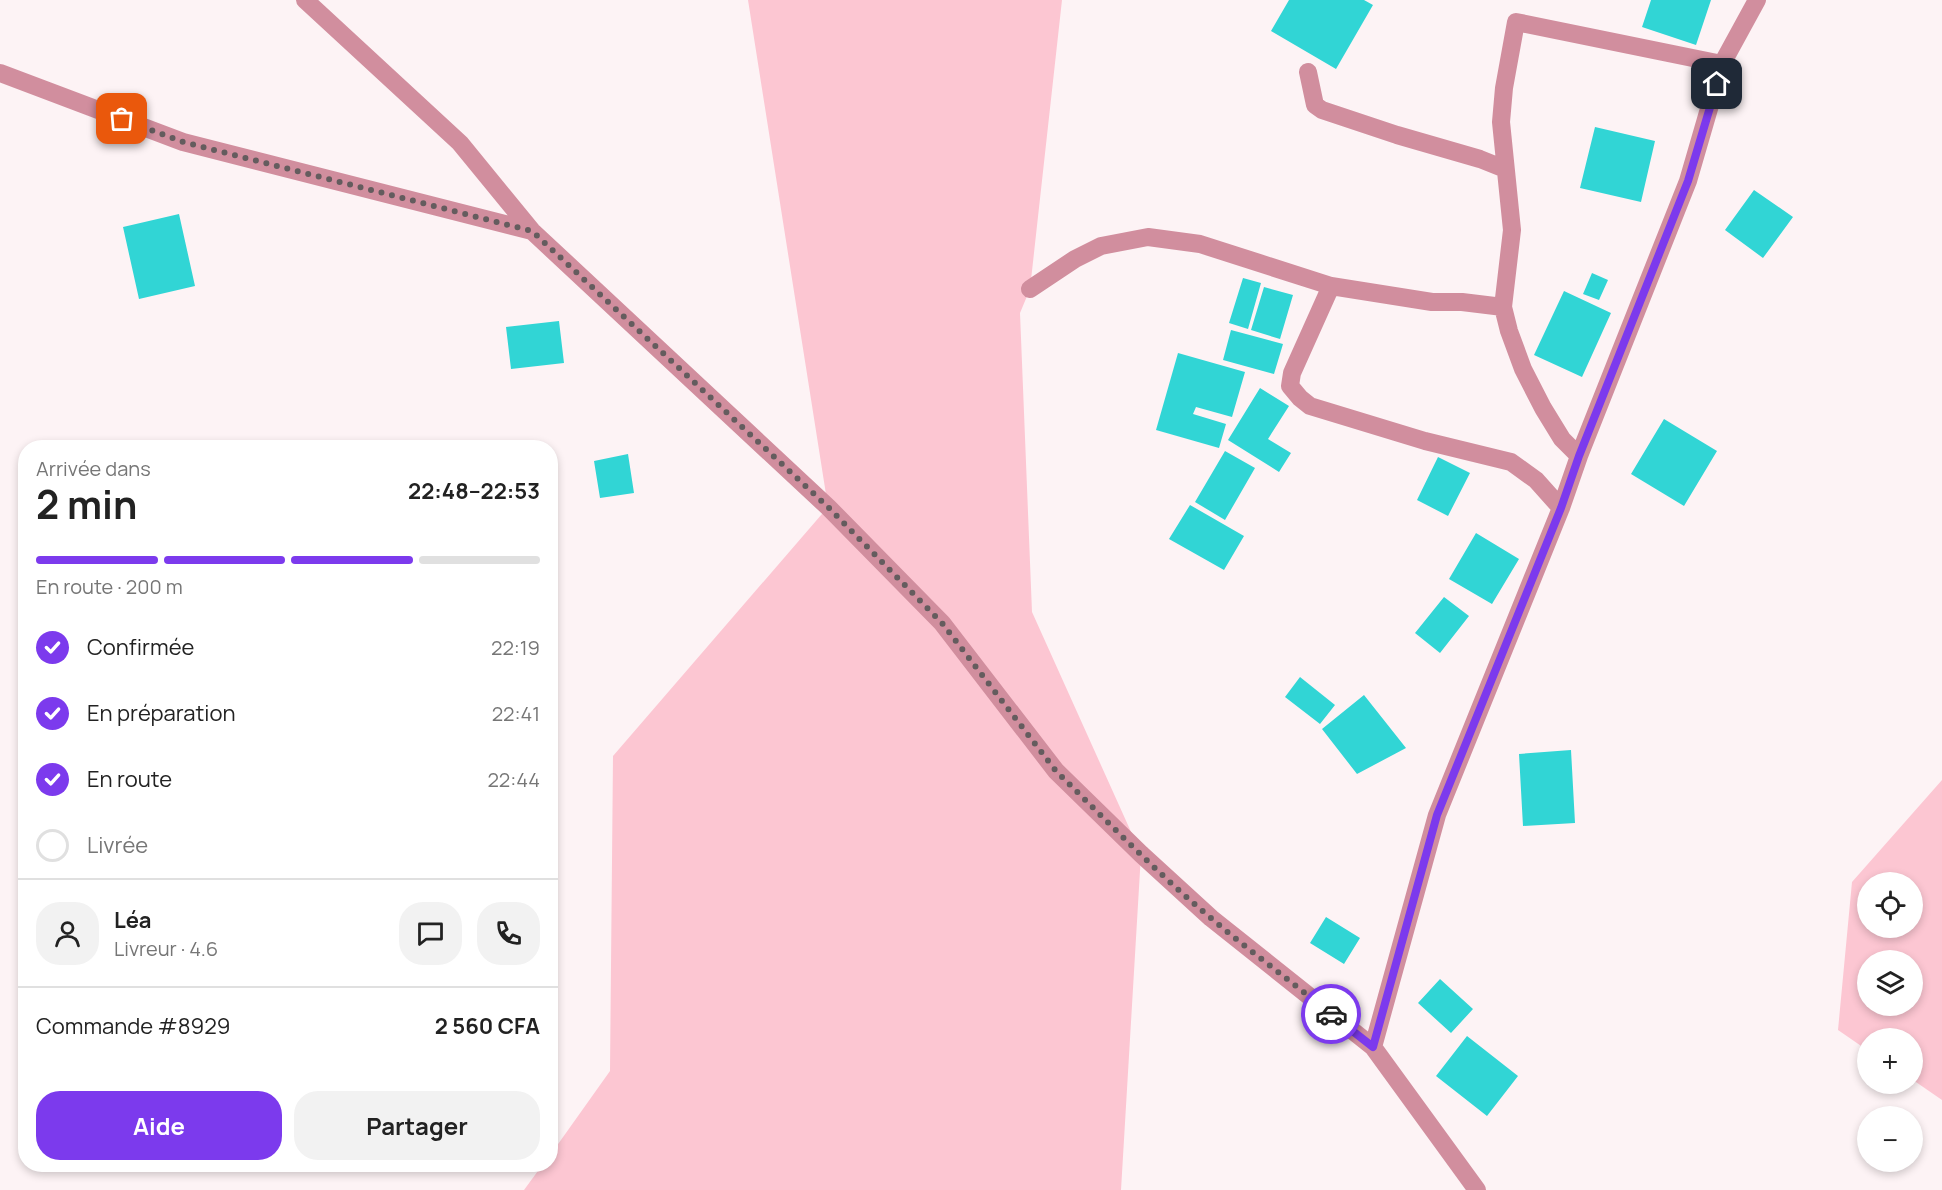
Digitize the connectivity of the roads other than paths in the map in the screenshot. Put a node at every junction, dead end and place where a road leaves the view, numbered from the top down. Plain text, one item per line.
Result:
1 (305, 0) edge
2 (1757, 0) edge
3 (1722, 64) junction
4 (1308, 72) dead end
5 (0, 73) edge
6 (1505, 169) junction
7 (532, 231) junction
8 (1331, 286) junction
9 (1030, 289) dead end
10 (1503, 307) junction
11 (1579, 456) junction
12 (1561, 508) junction
13 (1373, 1047) junction
14 (1477, 1190) edge

1 - 7 street
2 - 3 street
3 - 6 street
3 - 11 street
4 - 6 street
5 - 7 street
6 - 10 street
7 - 13 street
8 - 9 street
8 - 10 street
8 - 12 street
10 - 11 street
11 - 12 street
12 - 13 street
13 - 14 street

